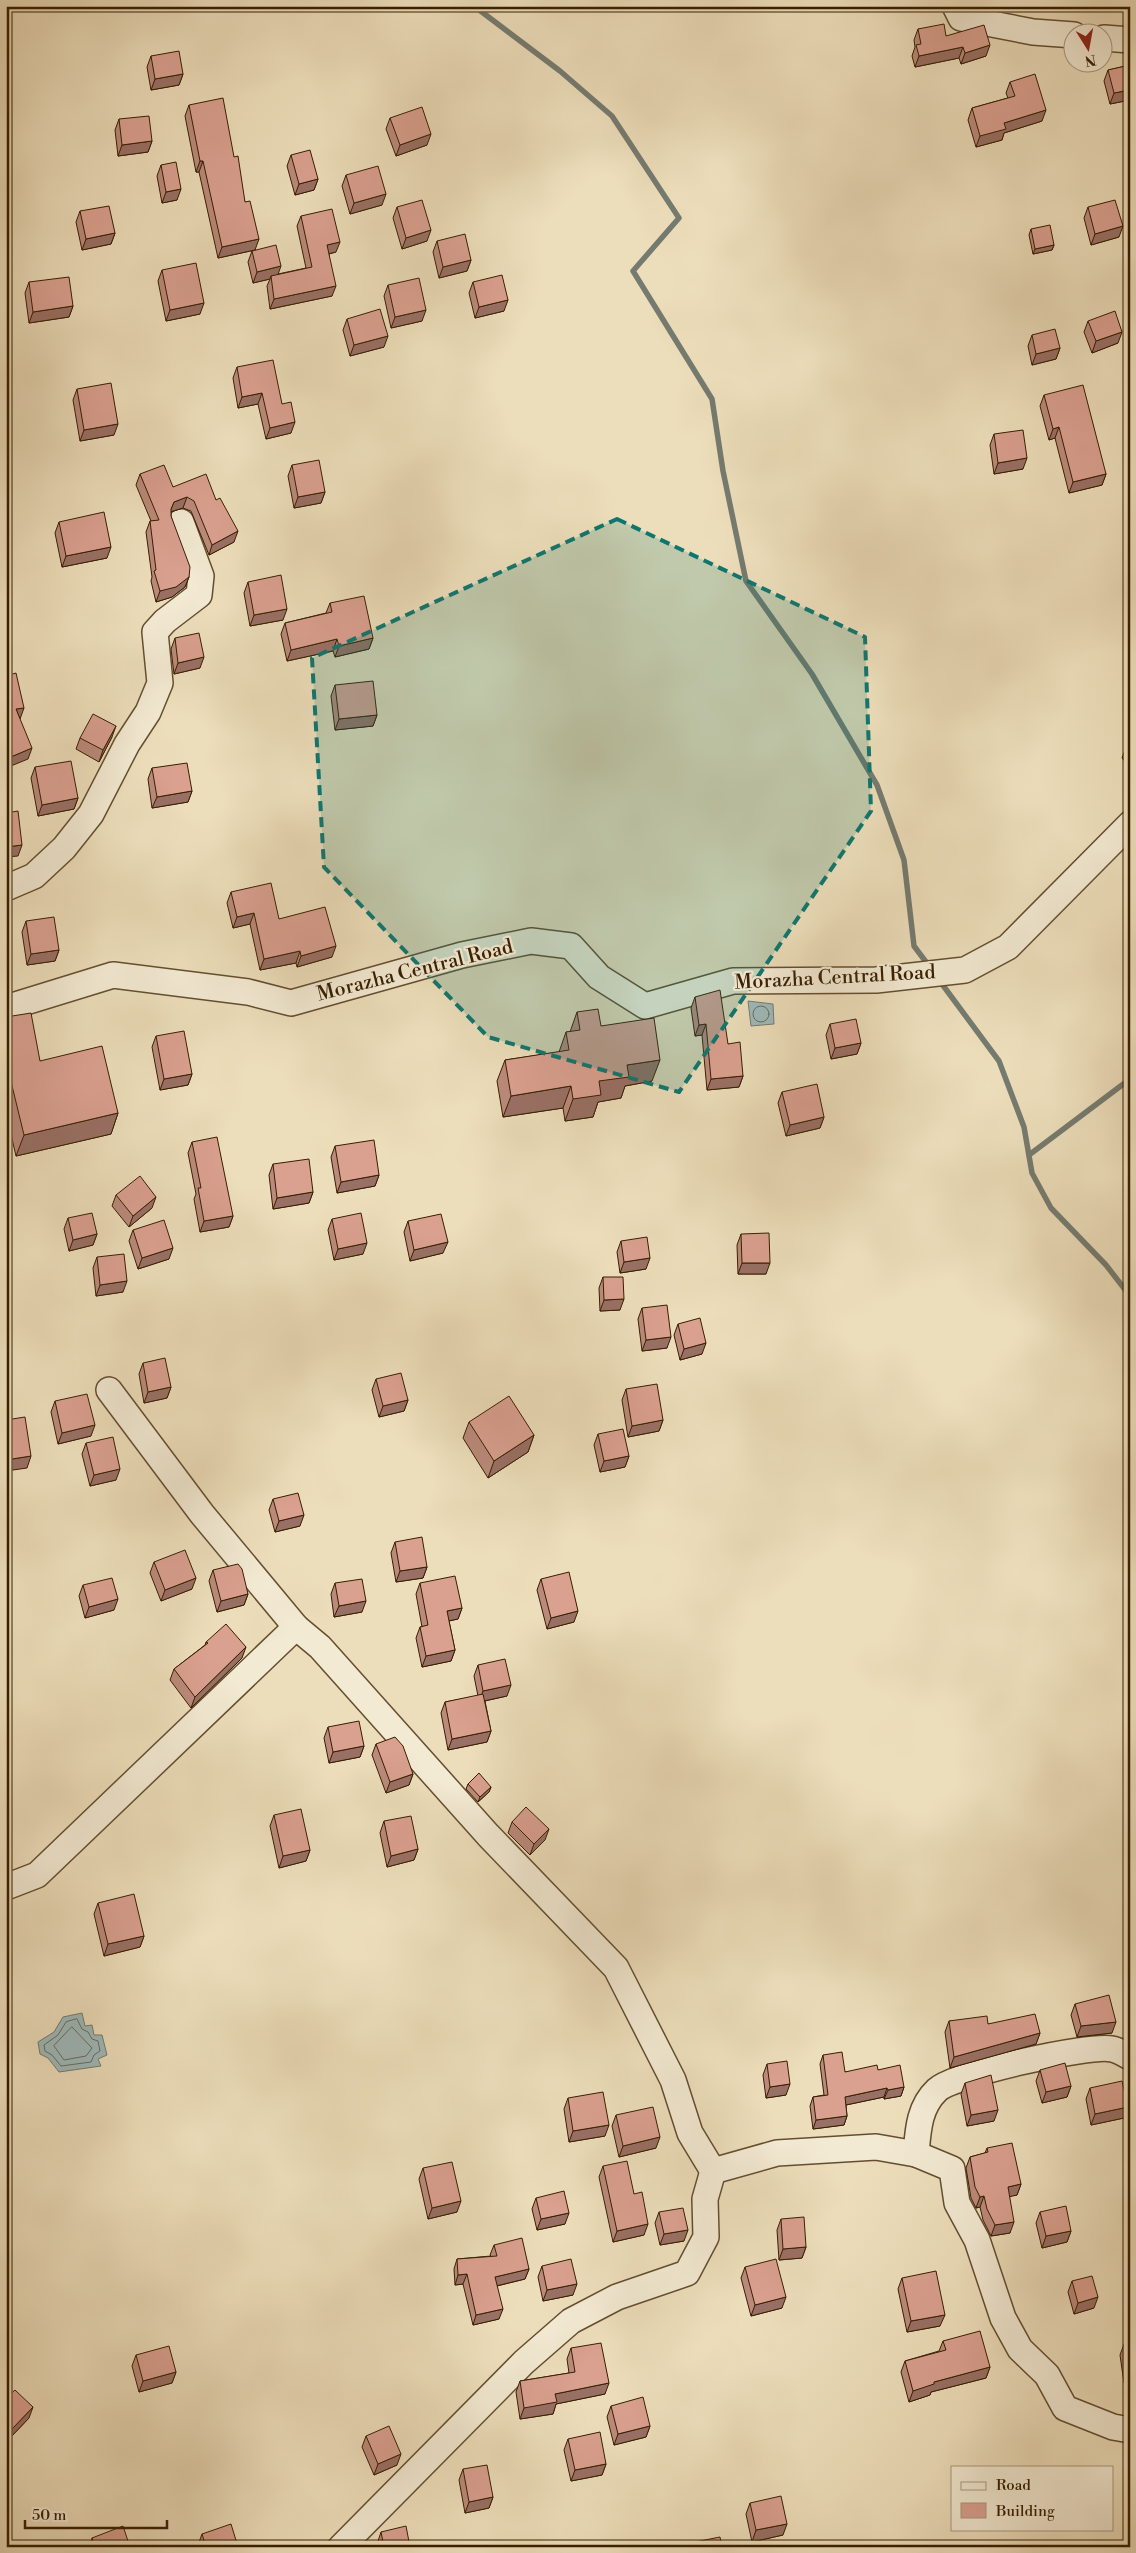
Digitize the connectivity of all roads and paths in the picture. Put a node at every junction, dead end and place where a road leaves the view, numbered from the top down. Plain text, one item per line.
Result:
1 (954, 6) edge
2 (1064, 34) edge
3 (1114, 39) edge
4 (1130, 40) edge
5 (180, 522) dead end
6 (1130, 824) edge
7 (6, 888) edge
8 (6, 1008) edge
9 (110, 1390) dead end
10 (296, 1627) junction
11 (6, 1887) edge
12 (1130, 2057) edge
13 (916, 2154) junction
14 (713, 2171) junction
15 (1130, 2430) edge
16 (341, 2547) edge

1 - 2 street
3 - 4 street
5 - 7 street
6 - 8 street, Morazha Central Road
9 - 10 street
10 - 11 street
10 - 14 street
12 - 13 street
13 - 14 street
13 - 15 street
14 - 16 street

